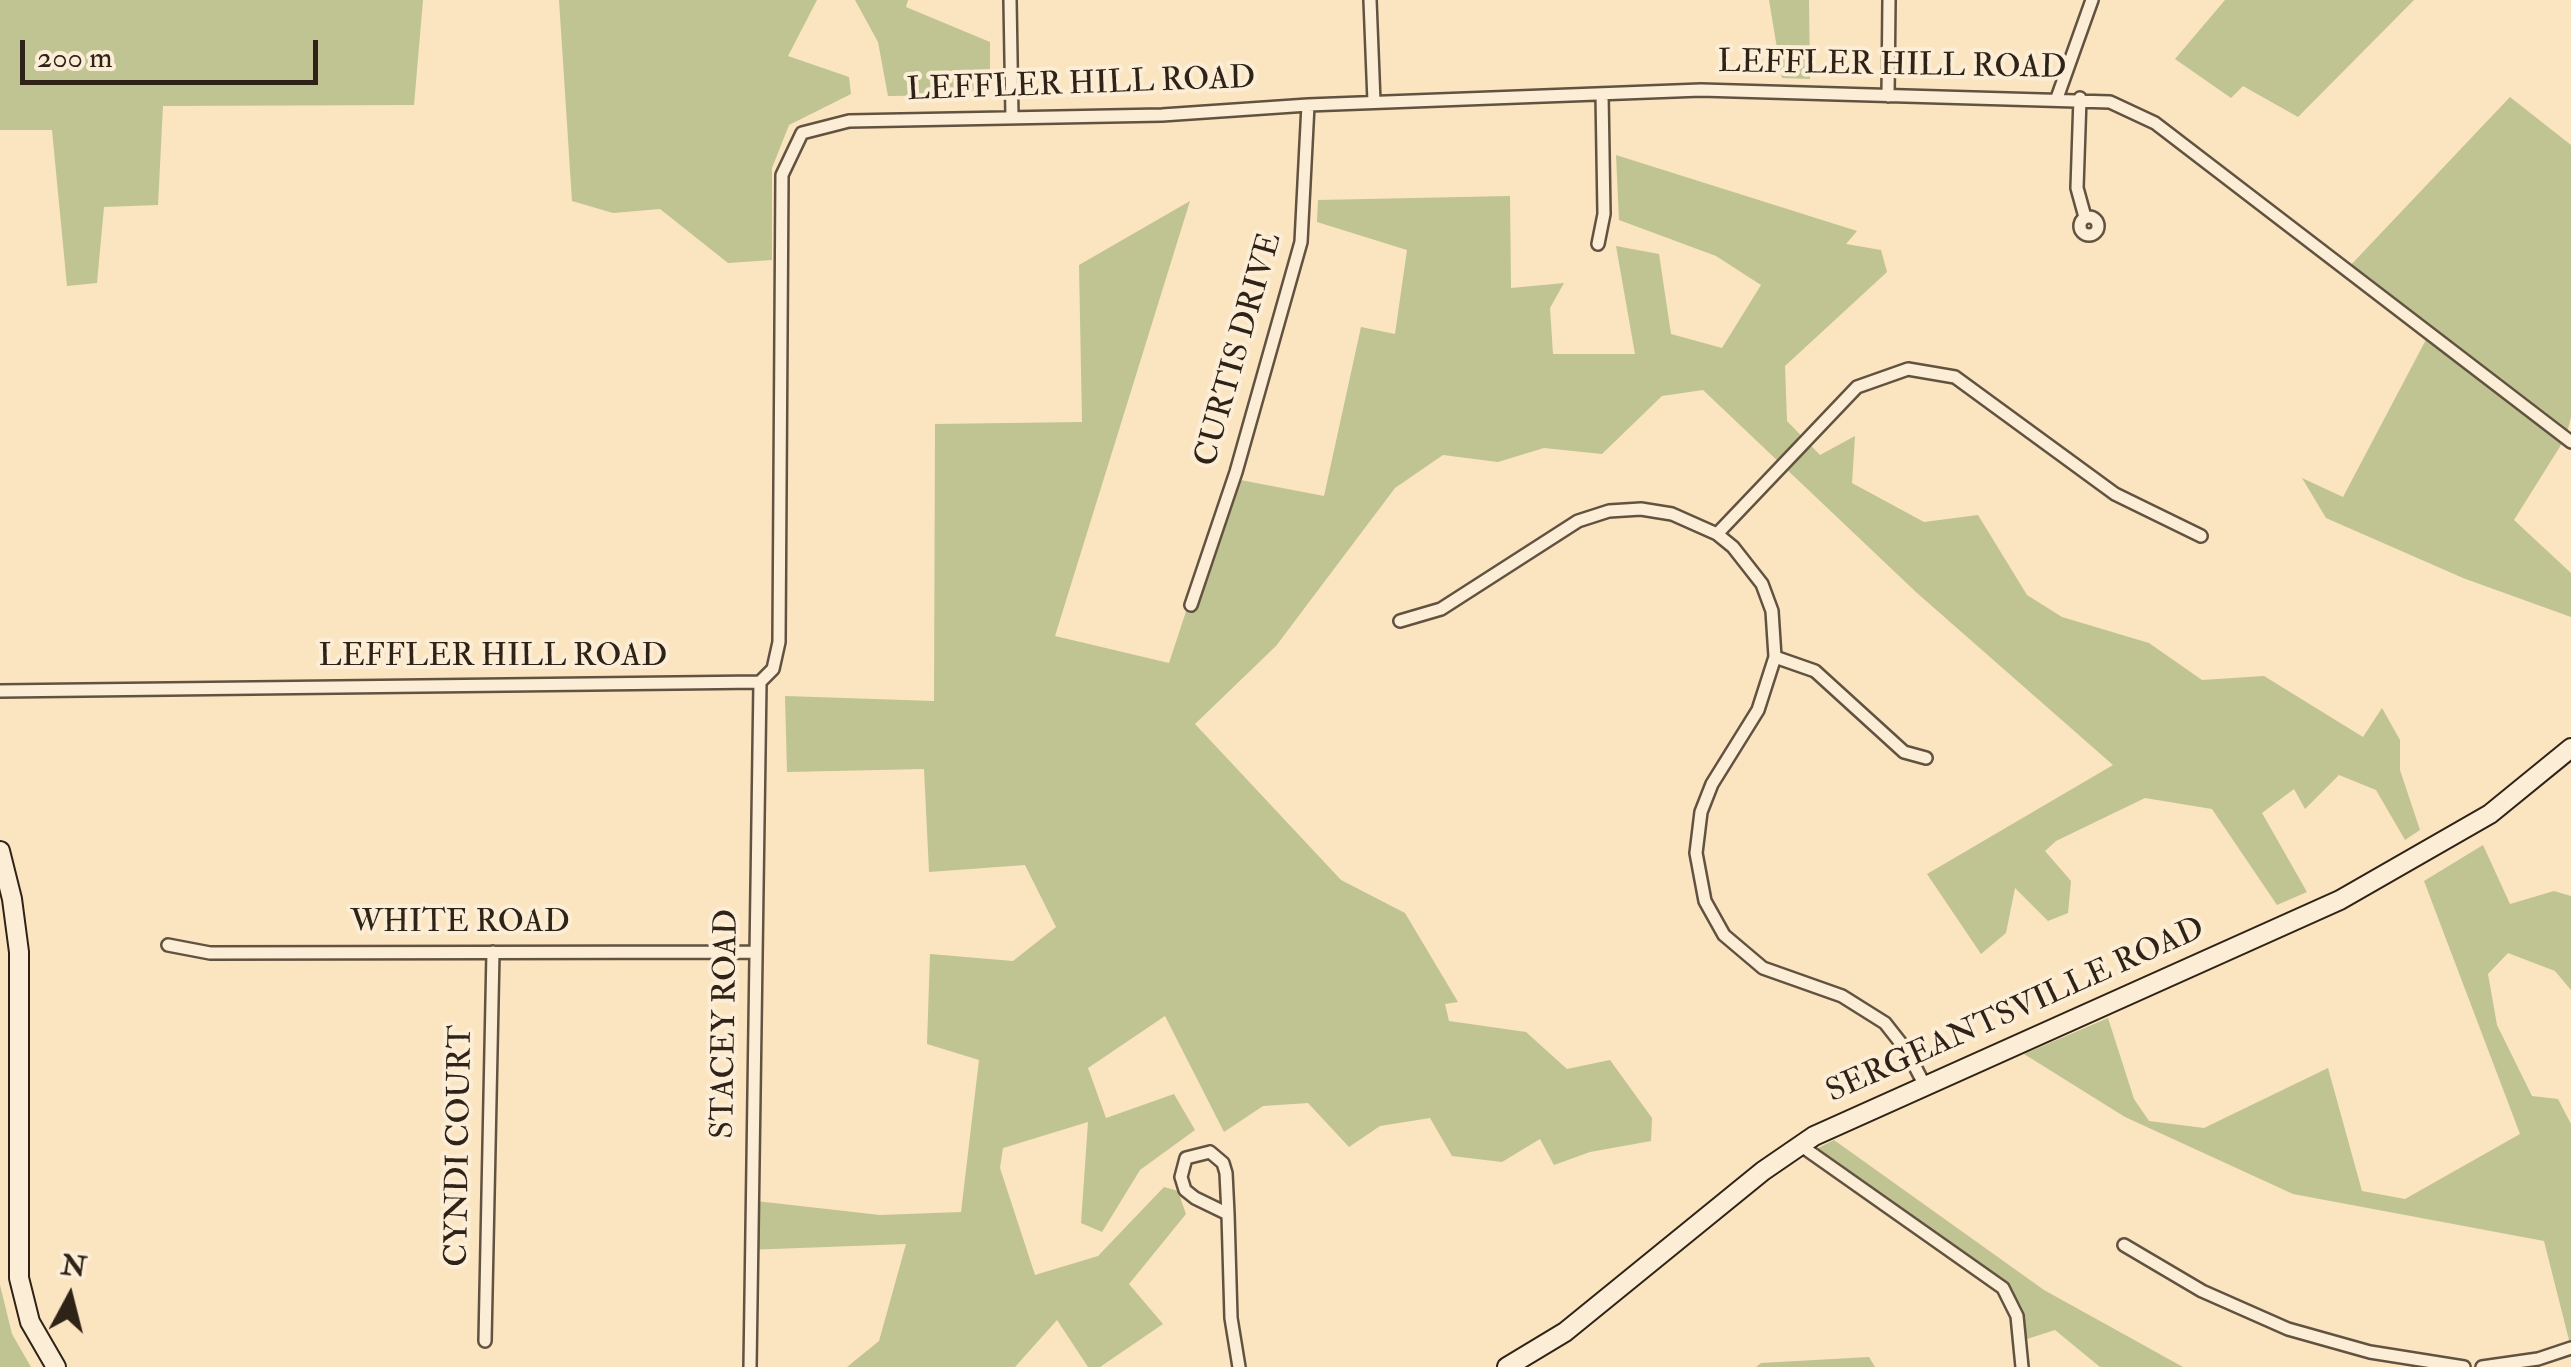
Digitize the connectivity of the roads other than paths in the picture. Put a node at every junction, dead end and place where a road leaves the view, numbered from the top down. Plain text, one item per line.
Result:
1 (1010, 0) edge
2 (1370, 0) edge
3 (1889, 0) edge
4 (2092, 0) edge
5 (1602, 94) junction
6 (1888, 96) junction
7 (2057, 98) junction
8 (2080, 98) junction
9 (1374, 102) junction
10 (1308, 105) junction
11 (1012, 118) junction
12 (2085, 218) dead end
13 (1598, 244) dead end
14 (2571, 442) edge
15 (1717, 534) junction
16 (2201, 536) dead end
17 (1191, 605) dead end
18 (1400, 621) dead end
19 (1775, 657) junction
20 (760, 682) junction
21 (0, 691) edge
22 (2571, 748) edge
23 (1926, 758) dead end
24 (0, 851) edge
25 (168, 945) dead end
26 (493, 952) junction
27 (753, 952) junction
28 (1924, 1084) junction
29 (1800, 1145) junction
30 (1228, 1214) junction
31 (2124, 1246) dead end
32 (485, 1341) dead end
33 (2571, 1348) edge
34 (47, 1364) edge
35 (750, 1367) edge
36 (1239, 1367) edge
37 (1508, 1367) edge
38 (2022, 1367) edge
39 (2464, 1367) edge
40 (2482, 1367) edge

1 - 11 street
2 - 9 street
3 - 6 street
4 - 7 street
5 - 6 street, LEFFLER HILL ROAD
5 - 9 street, LEFFLER HILL ROAD
5 - 13 street
6 - 7 street, LEFFLER HILL ROAD
7 - 8 street, LEFFLER HILL ROAD
8 - 12 street
8 - 14 street, LEFFLER HILL ROAD
9 - 10 street, LEFFLER HILL ROAD
10 - 11 street, LEFFLER HILL ROAD
10 - 17 street, CURTIS DRIVE
11 - 20 street, LEFFLER HILL ROAD
15 - 16 street
15 - 18 street
15 - 19 street
19 - 23 street
19 - 28 street
20 - 21 street, LEFFLER HILL ROAD
20 - 27 street, STACEY ROAD
22 - 28 main road, SERGEANTSVILLE ROAD
24 - 34 main road
25 - 26 street, WHITE ROAD
26 - 27 street, WHITE ROAD
26 - 32 street, CYNDI COURT
27 - 35 street, STACEY ROAD
28 - 29 main road, SERGEANTSVILLE ROAD
29 - 37 main road, SERGEANTSVILLE ROAD
29 - 38 street
30 - 30 street
30 - 36 street
31 - 39 street
33 - 40 street

